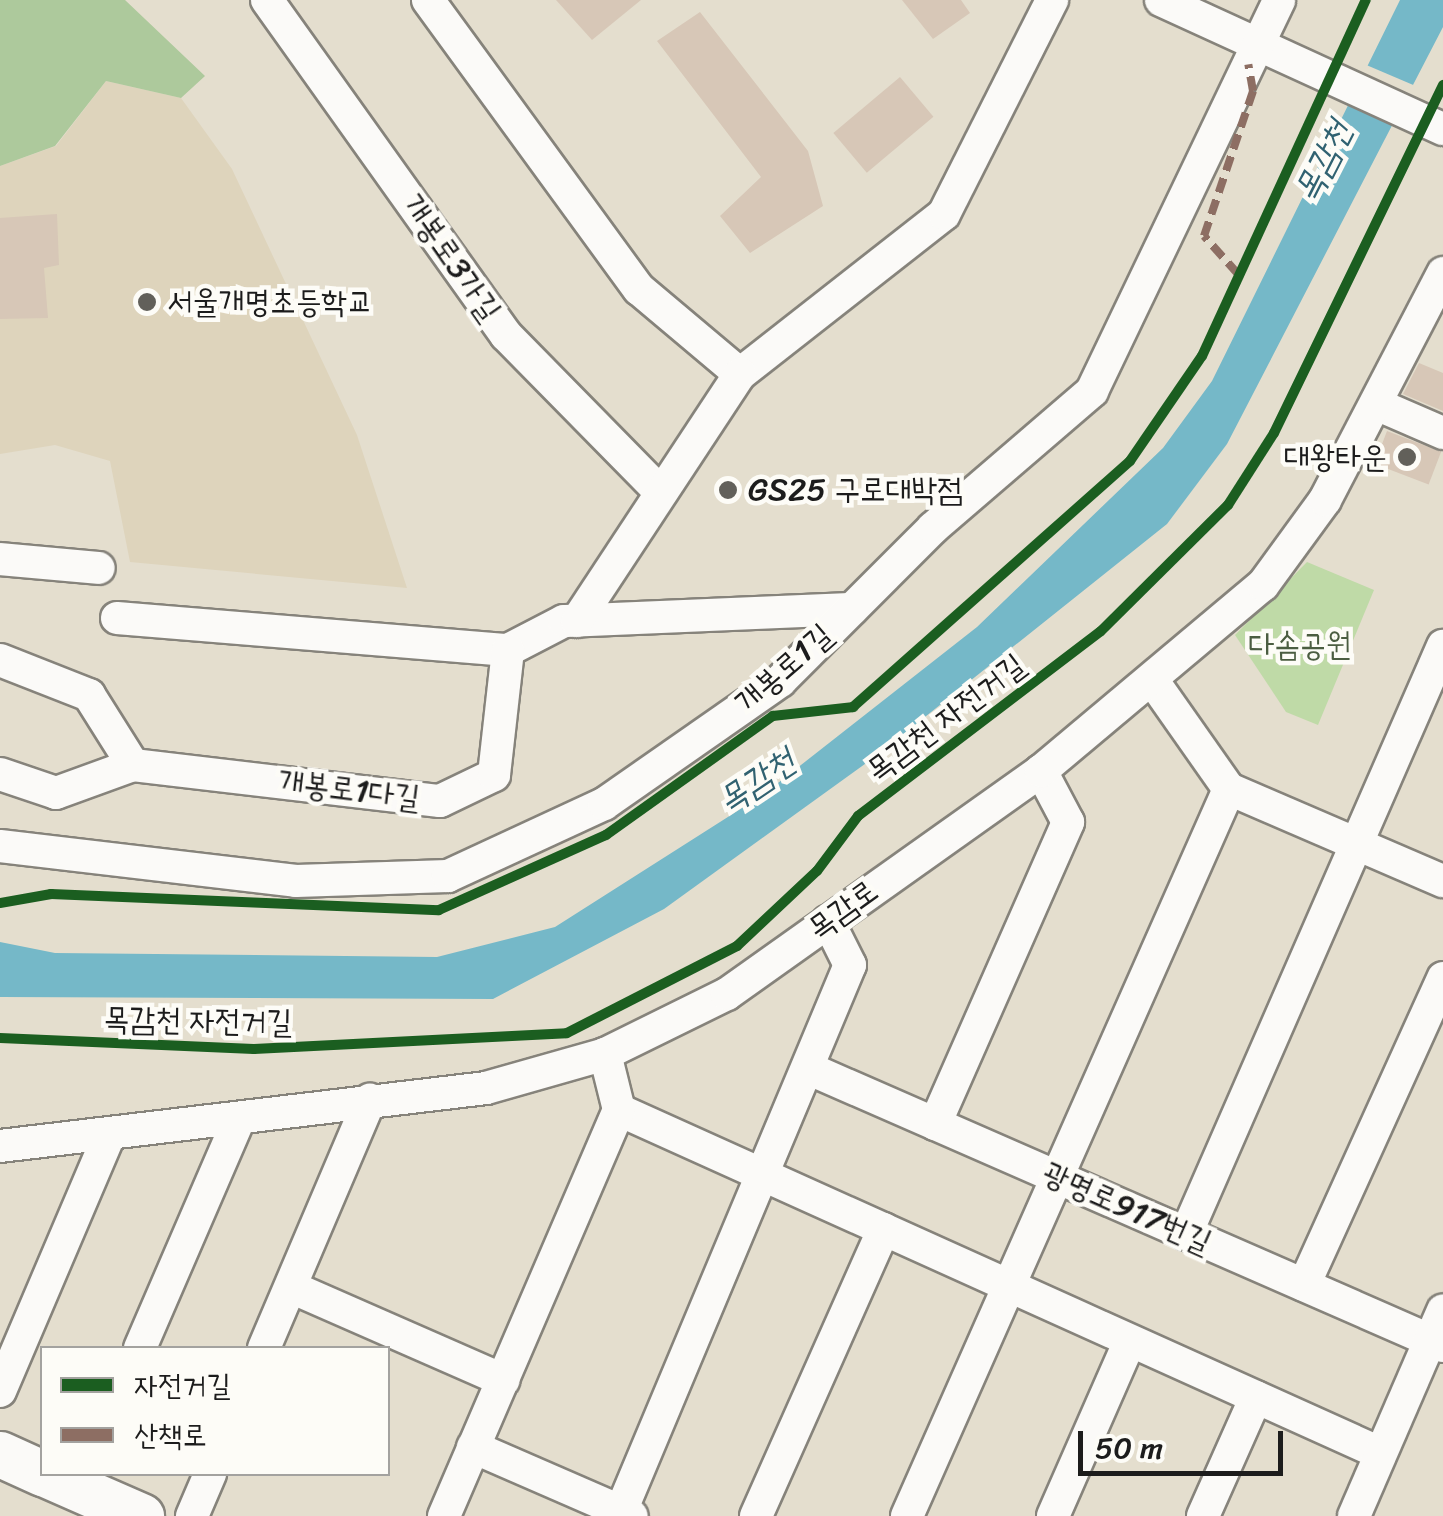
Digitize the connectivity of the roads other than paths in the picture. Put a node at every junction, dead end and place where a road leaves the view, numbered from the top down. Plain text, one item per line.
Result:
1 (268, 0) edge
2 (428, 0) edge
3 (1052, 0) edge
4 (1161, 0) edge
5 (1279, 0) edge
6 (1270, 48) junction
7 (1443, 128) edge
8 (1440, 285) edge
9 (740, 374) junction
10 (1376, 404) junction
11 (1443, 433) edge
12 (661, 493) junction
13 (0, 560) edge
14 (99, 568) dead end
15 (852, 610) junction
16 (117, 618) dead end
17 (577, 621) junction
18 (1443, 646) edge
19 (508, 650) junction
20 (0, 660) edge
21 (1154, 681) junction
22 (133, 766) junction
23 (1041, 770) junction
24 (0, 774) edge
25 (1229, 789) junction
26 (1358, 845) junction
27 (0, 846) edge
28 (1443, 881) edge
29 (828, 921) junction
30 (1443, 978) edge
31 (604, 1054) junction
32 (812, 1070) junction
33 (370, 1100) junction
34 (619, 1110) junction
35 (239, 1119) junction
36 (935, 1124) junction
37 (109, 1135) junction
38 (0, 1146) edge
39 (764, 1176) junction
40 (1060, 1178) junction
41 (884, 1230) junction
42 (1186, 1234) junction
43 (1304, 1285) junction
44 (1010, 1286) junction
45 (290, 1288) junction
46 (1438, 1332) edge
47 (1130, 1340) junction
48 (141, 1346) edge
49 (265, 1346) edge
50 (502, 1380) junction
51 (0, 1391) edge
52 (1256, 1397) junction
53 (473, 1448) junction
54 (0, 1454) edge
55 (1380, 1454) junction
56 (40, 1469) edge
57 (209, 1476) edge
58 (63, 1477) edge
59 (626, 1513) edge
60 (141, 1516) edge
61 (192, 1516) edge
62 (444, 1516) edge
63 (756, 1516) edge
64 (907, 1516) edge
65 (1053, 1516) edge
66 (1204, 1516) edge
67 (1354, 1516) edge

1 - 12 street, 개봉로3가길
2 - 9 street
3 - 9 street
4 - 6 street
5 - 6 street, 개봉로1길
6 - 7 street
6 - 15 street, 개봉로1길
8 - 10 street, 목감로
9 - 12 street
10 - 11 street
10 - 21 street, 목감로
12 - 17 street
13 - 14 street
15 - 17 street
15 - 27 street, 개봉로1길
16 - 19 street
17 - 19 street
18 - 26 street
19 - 22 street, 개봉로1다길
20 - 22 street
21 - 23 street, 목감로
21 - 25 street
22 - 24 street
23 - 29 street, 목감로
23 - 36 street
25 - 26 street
25 - 40 street
26 - 28 street
26 - 42 street
29 - 31 street, 목감로
29 - 32 street
30 - 43 street
31 - 33 street, 목감로
31 - 34 street
32 - 36 street, 광명로917번길
32 - 39 street
33 - 35 street, 목감로
33 - 45 street
34 - 39 street
34 - 50 street
35 - 37 street, 목감로
35 - 48 street
36 - 40 street, 광명로917번길
37 - 38 street, 목감로
37 - 51 street
39 - 41 street
39 - 59 street
40 - 42 street, 광명로917번길
40 - 44 street
41 - 44 street
41 - 63 street
42 - 43 street, 광명로917번길
43 - 46 street, 광명로917번길
44 - 47 street
44 - 64 street
45 - 49 street
45 - 50 street
46 - 55 street
47 - 52 street
47 - 65 street
50 - 53 street
52 - 55 street
52 - 66 street
53 - 59 street
53 - 62 street
54 - 56 main road
55 - 67 street
57 - 61 street
58 - 60 main road

